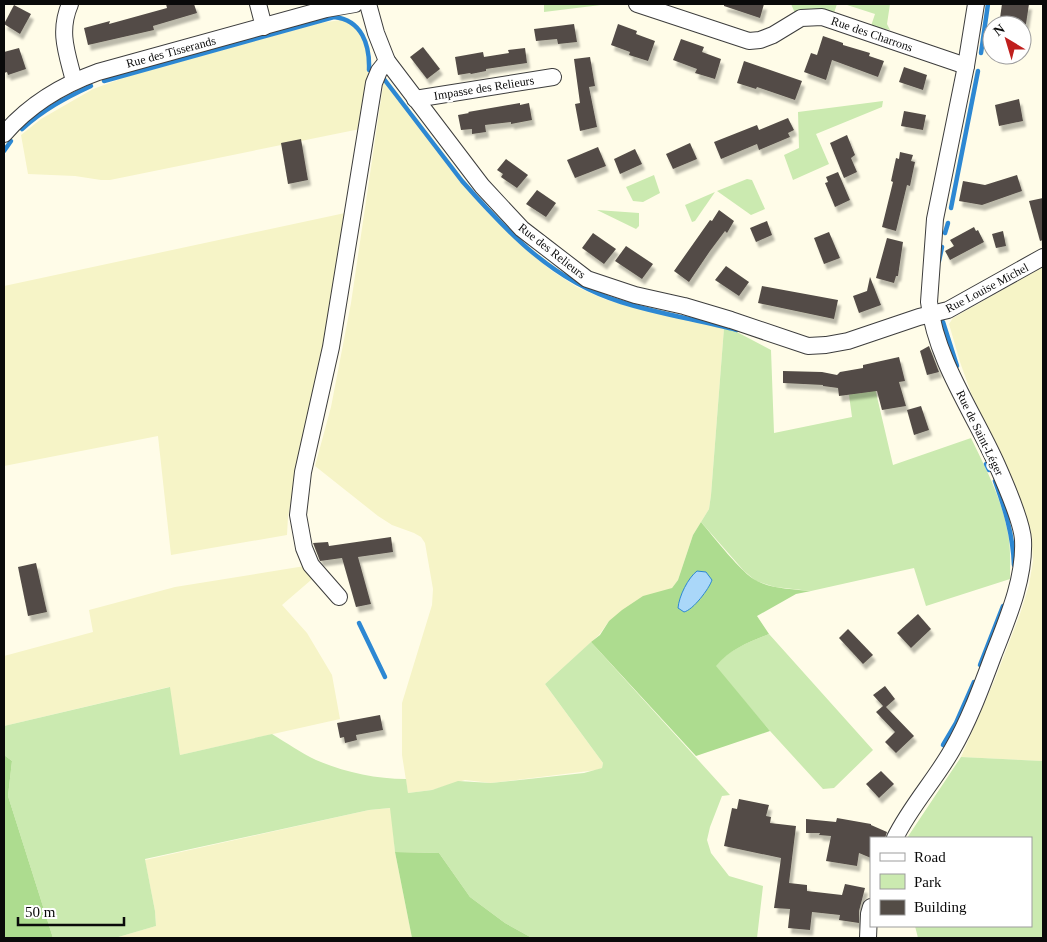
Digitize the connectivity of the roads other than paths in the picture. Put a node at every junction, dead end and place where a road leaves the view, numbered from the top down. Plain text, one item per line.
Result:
1 (70, 4) edge
2 (258, 4) edge
3 (355, 4) edge
4 (368, 4) edge
5 (637, 4) edge
6 (976, 4) edge
7 (679, 11) edge
8 (264, 27) junction
9 (387, 61) junction
10 (966, 66) junction
11 (552, 76) dead end
12 (74, 81) junction
13 (415, 100) junction
14 (4, 134) edge
15 (1043, 258) edge
16 (930, 315) junction
17 (339, 597) dead end
18 (896, 837) edge
19 (870, 910) edge
20 (868, 938) edge

1 - 12 street
2 - 8 street
3 - 8 street, Rue des Tisserands
4 - 9 street, Rue des Relieurs
5 - 7 street, Rue des Charrons
6 - 10 street, Rue de Saint-Léger
7 - 10 street, Rue des Charrons
8 - 12 street, Rue des Tisserands
9 - 13 street, Rue des Relieurs
9 - 17 street
10 - 16 street, Rue de Saint-Léger
11 - 13 street, Impasse des Relieurs
12 - 14 street, Rue des Tisserands
13 - 16 street, Rue des Relieurs
15 - 16 street, Rue Louise Michel
16 - 18 street, Rue de Saint-Léger
19 - 20 street

